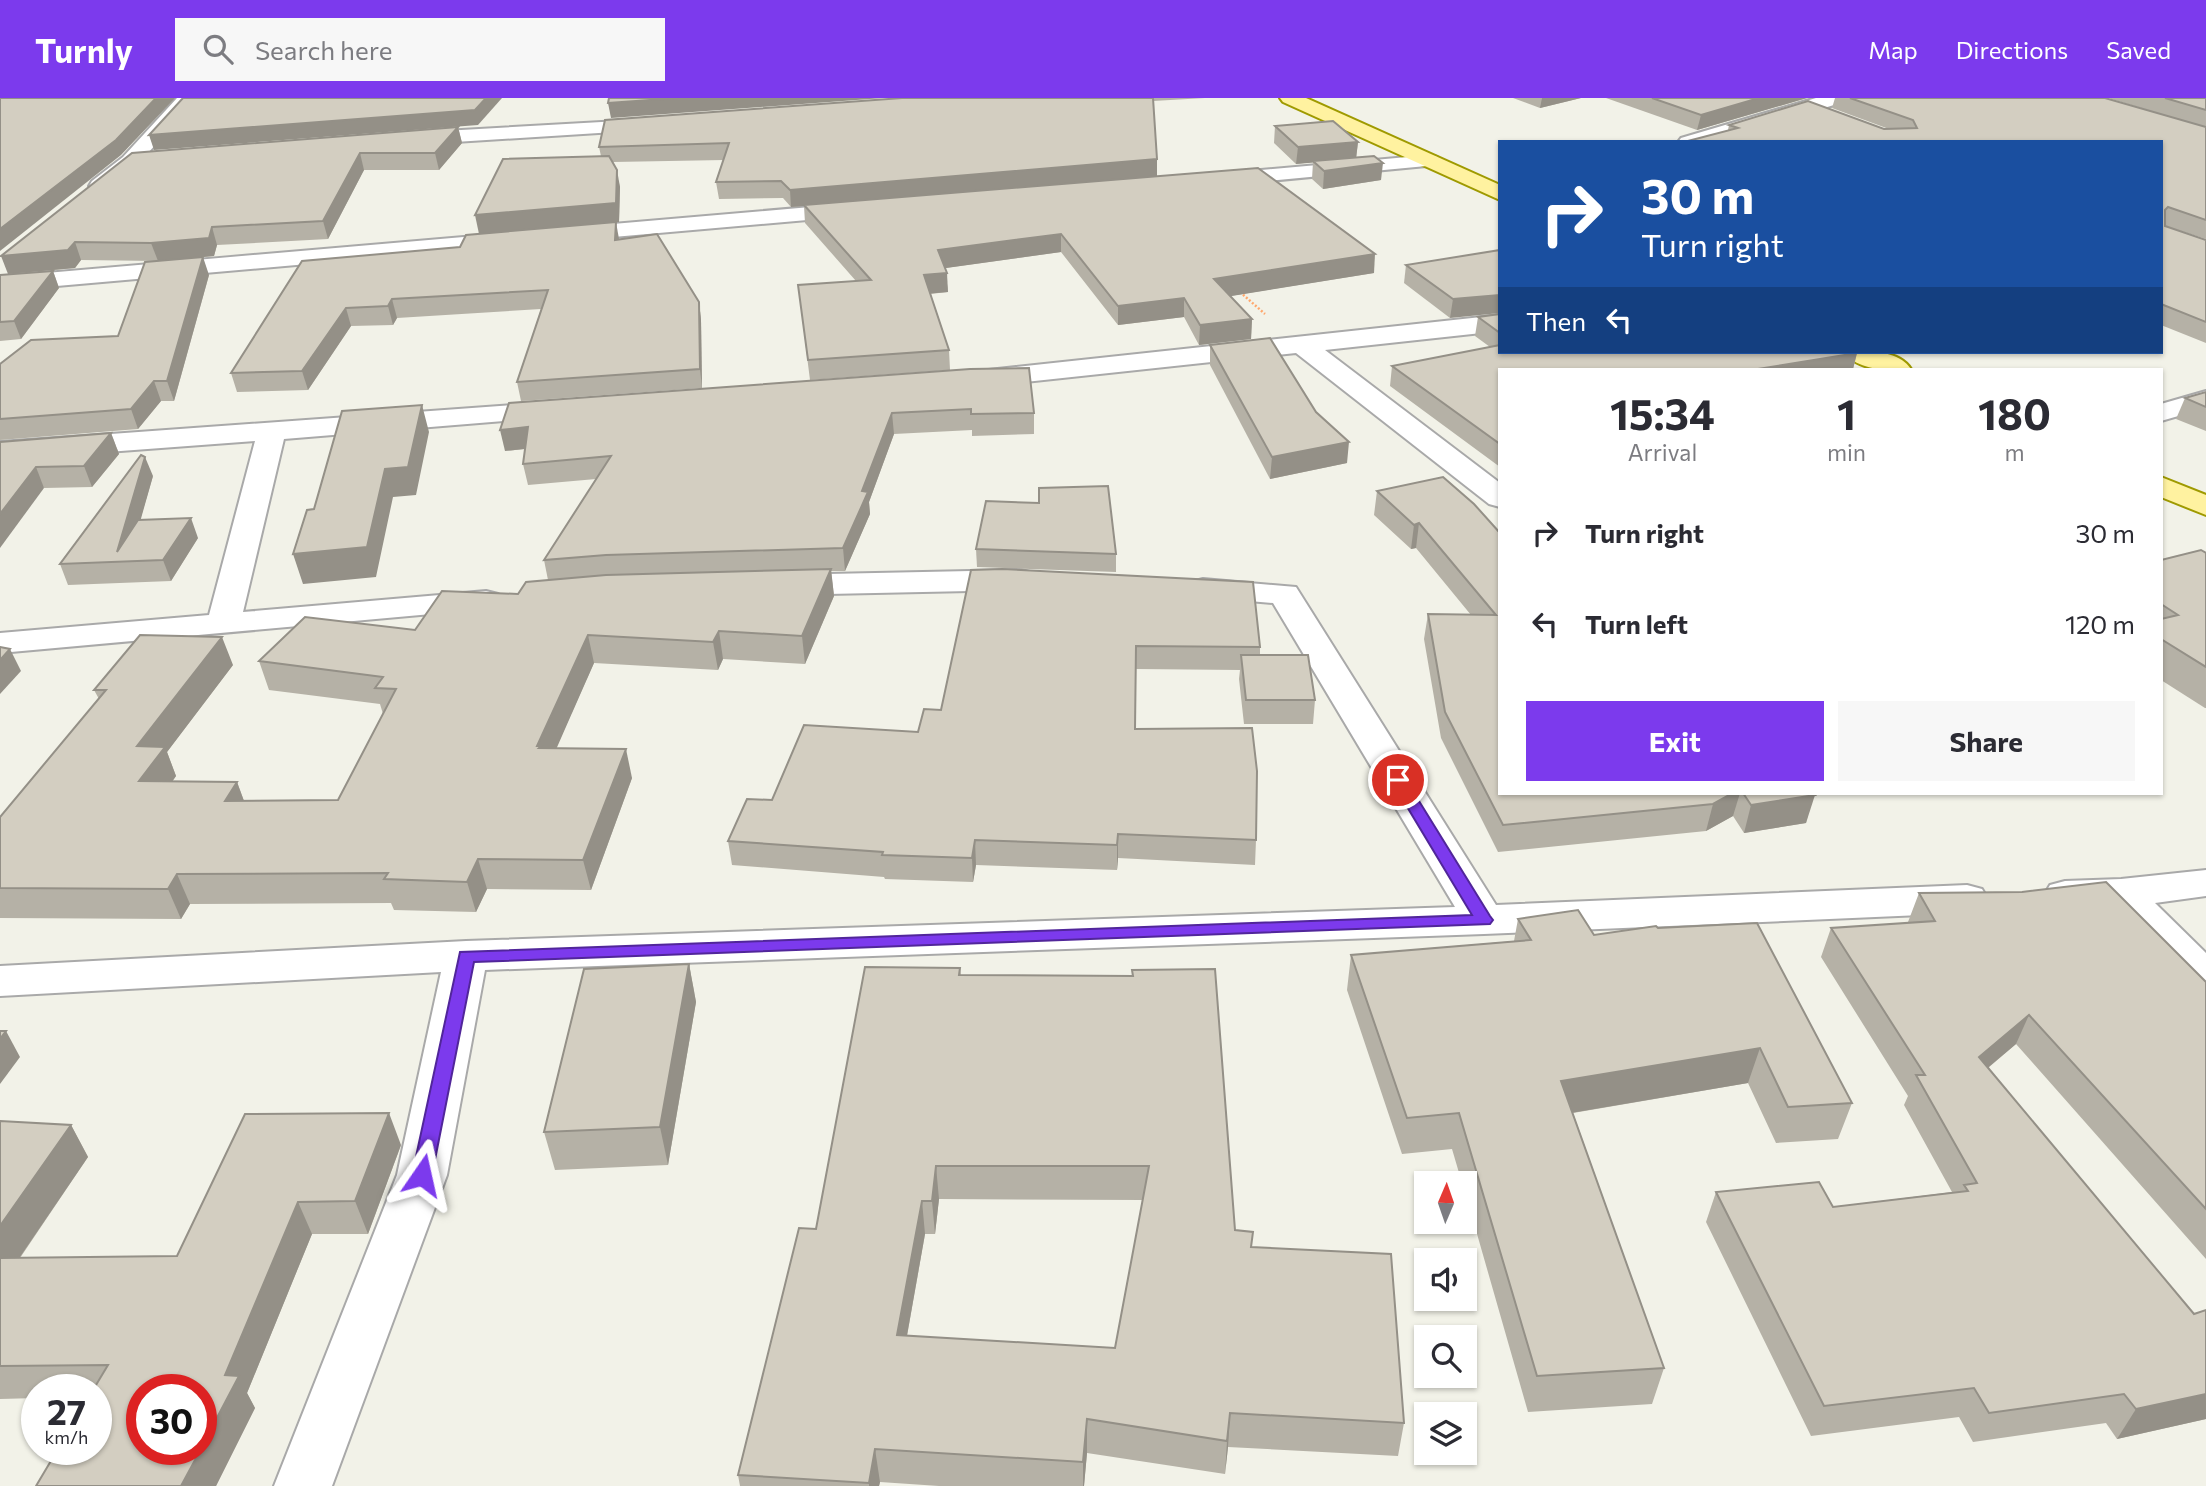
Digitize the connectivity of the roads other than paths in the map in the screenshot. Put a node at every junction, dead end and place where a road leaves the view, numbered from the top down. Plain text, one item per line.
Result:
1 (188, 98) edge
2 (1290, 98) edge
3 (1837, 98) edge
4 (1750, 102) edge
5 (1797, 110) junction
6 (1841, 120) edge
7 (671, 124) edge
8 (387, 140) edge
9 (1695, 140) edge
10 (157, 159) edge
11 (130, 161) junction
12 (1430, 161) junction
13 (1194, 181) edge
14 (1498, 191) edge
15 (87, 196) edge
16 (875, 209) edge
17 (0, 284) edge
18 (1498, 323) edge
19 (1301, 344) junction
20 (1862, 354) edge
21 (1896, 368) edge
22 (959, 380) edge
23 (2206, 399) edge
24 (588, 407) edge
25 (2163, 412) edge
26 (272, 430) junction
27 (0, 451) edge
28 (2163, 487) edge
29 (1498, 496) edge
30 (2206, 506) edge
31 (1057, 582) edge
32 (746, 586) edge
33 (1177, 588) edge
34 (514, 598) edge
35 (223, 624) junction
36 (0, 643) edge
37 (2206, 883) edge
38 (2121, 893) junction
39 (1484, 920) junction
40 (466, 956) junction
41 (2206, 979) edge
42 (0, 981) edge
43 (303, 1486) edge

1 - 11 street
2 - 12 main road
3 - 5 street
4 - 5 street
5 - 6 street
5 - 9 street
7 - 8 street
10 - 11 street
11 - 15 street
12 - 13 street
12 - 14 main road
16 - 17 street
18 - 19 street
19 - 22 street
19 - 29 street
20 - 21 main road
23 - 25 street
24 - 26 street
26 - 27 street
26 - 35 street
28 - 30 main road
31 - 32 street
33 - 39 street
34 - 35 street
35 - 36 street
37 - 38 street
38 - 39 street
38 - 41 street
39 - 40 street
40 - 42 street
40 - 43 street

